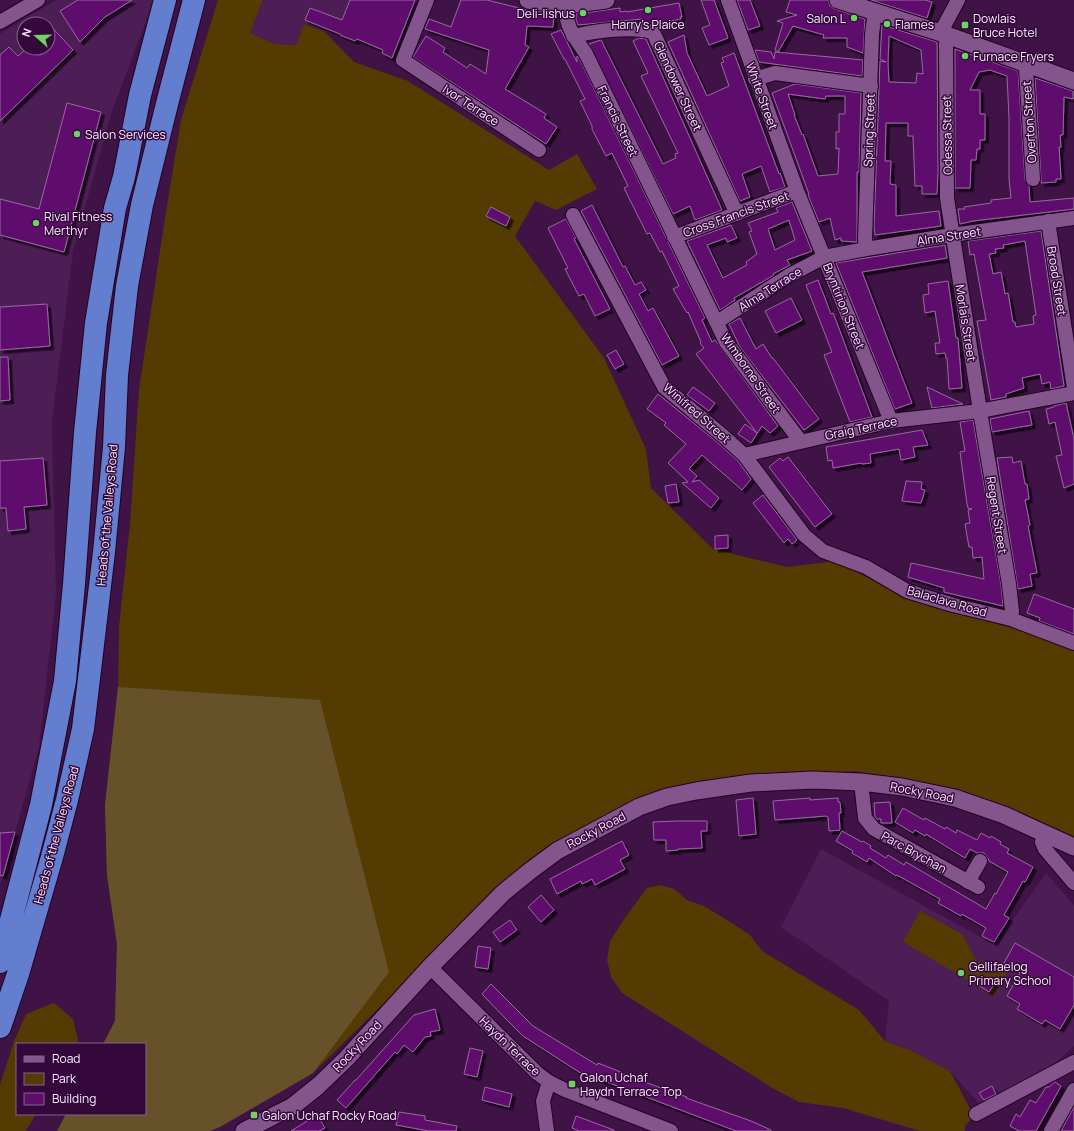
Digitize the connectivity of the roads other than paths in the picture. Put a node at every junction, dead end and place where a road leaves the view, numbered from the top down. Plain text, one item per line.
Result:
1 (38, 0) edge
2 (165, 0) edge
3 (194, 0) edge
4 (427, 0) edge
5 (528, 0) edge
6 (606, 0) edge
7 (728, 0) edge
8 (838, 0) edge
9 (958, 0) edge
10 (567, 5) junction
11 (876, 12) junction
12 (0, 22) edge
13 (945, 34) junction
14 (573, 36) junction
15 (1027, 64) junction
16 (756, 79) junction
17 (1074, 81) edge
18 (871, 86) junction
19 (539, 150) dead end
20 (1033, 179) dead end
21 (797, 191) junction
22 (736, 214) junction
23 (573, 215) dead end
24 (1074, 218) edge
25 (1048, 221) junction
26 (952, 235) junction
27 (674, 237) junction
28 (866, 249) junction
29 (824, 257) junction
30 (717, 322) junction
31 (1074, 388) edge
32 (1074, 393) edge
33 (980, 411) junction
34 (891, 421) junction
35 (801, 442) junction
36 (744, 455) junction
37 (823, 551) joint
38 (1011, 619) junction
39 (1074, 644) edge
40 (861, 782) junction
41 (1045, 833) junction
42 (1074, 847) edge
43 (980, 861) dead end
44 (1074, 883) edge
45 (0, 962) edge
46 (430, 967) junction
47 (0, 1027) edge
48 (1074, 1062) edge
49 (549, 1082) junction
50 (1074, 1090) edge
51 (976, 1114) dead end
52 (244, 1131) edge
53 (547, 1131) edge
54 (671, 1131) edge
55 (1051, 1131) edge

1 - 12 street
2 - 45 highway, Heads of the Valleys Road
3 - 47 highway, Heads of the Valleys Road
4 - 19 street, Ivor Terrace
5 - 10 street
6 - 10 street
7 - 16 street, White Street
8 - 11 street
9 - 13 street, Odessa Street
10 - 14 street, Francis Street
11 - 13 street
11 - 18 street, Spring Street
13 - 15 street
13 - 26 street, Odessa Street
14 - 22 street, Glendower Street
14 - 27 street, Francis Street
15 - 17 street
15 - 20 street, Overton Street
16 - 18 street
16 - 21 street, White Street
18 - 28 street, Spring Street
21 - 22 street, Cross Francis Street
21 - 29 street, Bryntirion Street
22 - 27 street, Cross Francis Street
23 - 36 street, Winifred Street
24 - 25 street, Alma Street
25 - 26 street, Alma Street
25 - 31 street, Broad Street
26 - 28 street, Alma Street
26 - 33 street, Morlais Street
27 - 30 street, Wimborne Street
28 - 29 street, Alma Street
29 - 30 street, Alma Terrace
29 - 34 street, Bryntirion Street
30 - 35 street, Wimborne Street
32 - 33 street, Graig Terrace
33 - 34 street, Graig Terrace
33 - 38 street, Regent Street
34 - 35 street, Graig Terrace
35 - 36 street, Graig Terrace
36 - 37 street, Winifred Street
37 - 38 street, Balaclava Road
38 - 39 street, Balaclava Road
40 - 41 street, Rocky Road
40 - 43 street, Parc Brychan
40 - 46 street, Rocky Road
41 - 42 street, Rocky Road
41 - 44 street
46 - 49 street, Haydn Terrace
46 - 52 street, Rocky Road
48 - 51 street
49 - 53 street
49 - 54 street, Haydn Terrace
50 - 55 street

